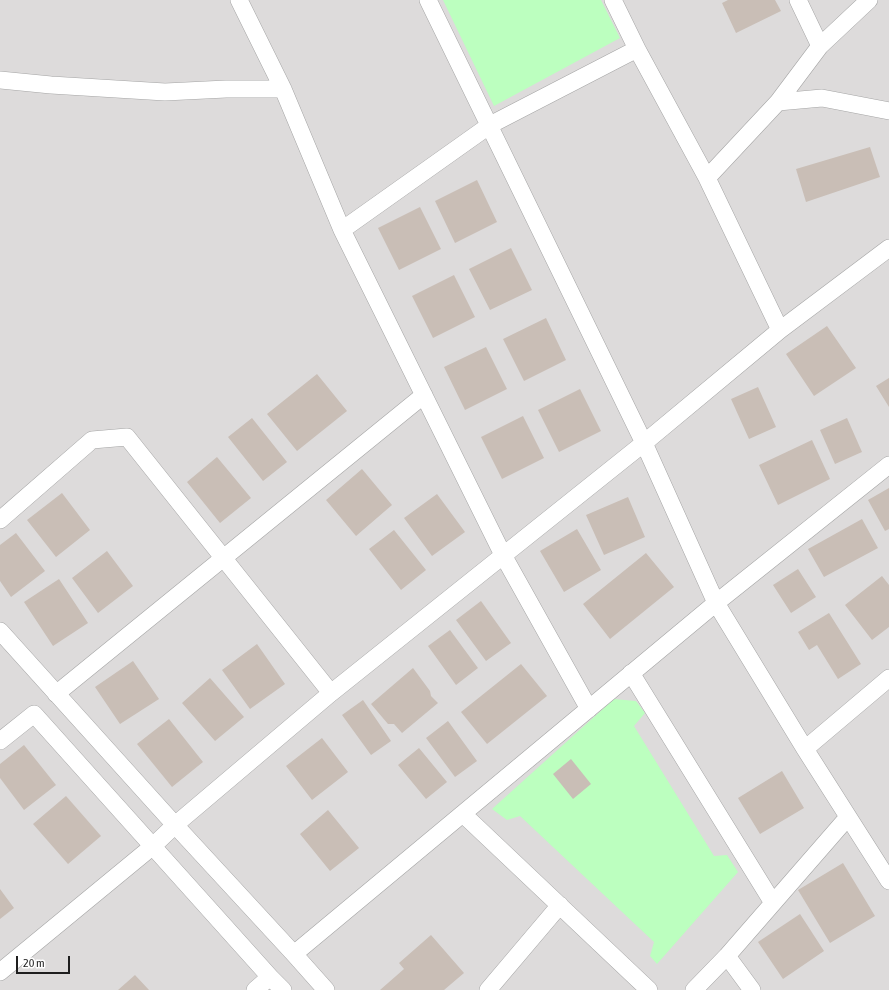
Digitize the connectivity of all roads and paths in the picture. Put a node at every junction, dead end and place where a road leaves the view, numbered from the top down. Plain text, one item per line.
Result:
1 (239, 0) edge
2 (428, 0) edge
3 (613, 0) edge
4 (798, 0) edge
5 (869, 0) edge
6 (820, 46) junction
7 (637, 49) junction
8 (0, 80) edge
9 (284, 89) junction
10 (778, 102) junction
11 (889, 111) edge
12 (490, 125) junction
13 (707, 178) junction
14 (342, 230) junction
15 (889, 248) edge
16 (780, 330) junction
17 (424, 395) junction
18 (644, 443) junction
19 (889, 465) edge
20 (0, 520) edge
21 (503, 555) junction
22 (224, 558) junction
23 (716, 603) junction
24 (0, 631) edge
25 (631, 673) junction
26 (889, 678) edge
27 (331, 693) junction
28 (56, 694) junction
29 (589, 709) junction
30 (0, 741) edge
31 (805, 749) junction
32 (463, 814) junction
33 (848, 817) junction
34 (175, 825) junction
35 (152, 846) junction
36 (889, 881) edge
37 (773, 903) junction
38 (560, 905) junction
39 (294, 954) junction
40 (726, 956) junction
41 (0, 972) edge
42 (270, 976) junction
43 (255, 990) edge
44 (283, 990) edge
45 (326, 990) edge
46 (488, 990) edge
47 (649, 990) edge
48 (694, 990) edge
49 (752, 990) edge

1 - 9 street
2 - 12 street
3 - 7 street
4 - 6 street
5 - 6 street
6 - 10 street
7 - 12 street
7 - 13 street
8 - 9 street
9 - 14 street
10 - 11 street
10 - 13 street
12 - 14 street
12 - 18 street
13 - 16 street
14 - 17 street
15 - 16 street
16 - 18 street
17 - 21 street
17 - 22 street
18 - 21 street
18 - 23 street
19 - 23 street
20 - 22 street
21 - 27 street
21 - 29 street
22 - 27 street
22 - 28 street
23 - 25 street
23 - 31 street
24 - 28 street
25 - 29 street
25 - 37 street
26 - 31 street
27 - 34 street
28 - 34 street
29 - 32 street
30 - 35 street
31 - 33 street
32 - 38 street
32 - 39 street
33 - 36 street
33 - 37 street
34 - 35 street
34 - 39 street
35 - 41 street
35 - 42 street
37 - 40 street
38 - 46 street
38 - 47 street
39 - 45 street
40 - 48 street
40 - 49 street
42 - 43 street
42 - 44 street

